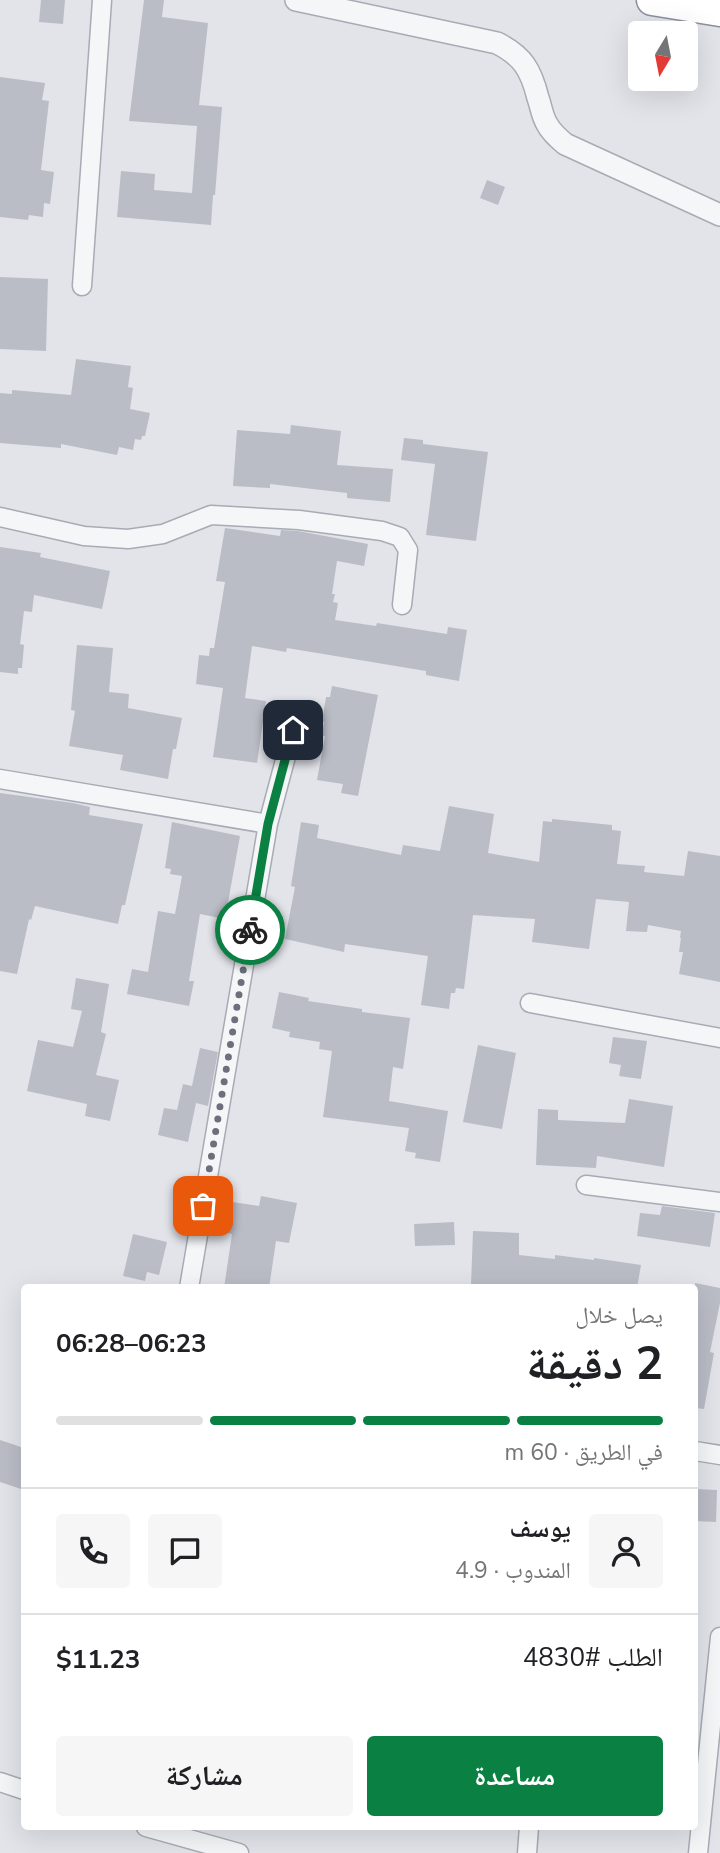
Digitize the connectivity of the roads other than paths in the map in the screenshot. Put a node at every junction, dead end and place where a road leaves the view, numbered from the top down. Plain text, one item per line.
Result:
1 (102, 0) edge
2 (296, 0) edge
3 (652, 0) edge
4 (720, 11) edge
5 (720, 215) edge
6 (82, 286) dead end
7 (0, 517) edge
8 (402, 605) dead end
9 (293, 730) dead end
10 (0, 779) edge
11 (268, 824) junction
12 (530, 1003) dead end
13 (720, 1038) edge
14 (586, 1185) dead end
15 (720, 1202) edge
16 (190, 1284) edge
17 (698, 1451) edge
18 (720, 1455) edge
19 (720, 1637) edge
20 (0, 1782) edge
21 (21, 1789) edge
22 (157, 1830) edge
23 (529, 1830) edge
24 (239, 1853) edge
25 (527, 1853) edge
26 (698, 1853) edge

1 - 6 street
2 - 5 street
3 - 4 highway
7 - 8 street
9 - 11 street
10 - 11 street
11 - 16 street
12 - 13 street
14 - 15 street
17 - 18 street
19 - 26 street
20 - 21 street
22 - 24 street
23 - 25 street

